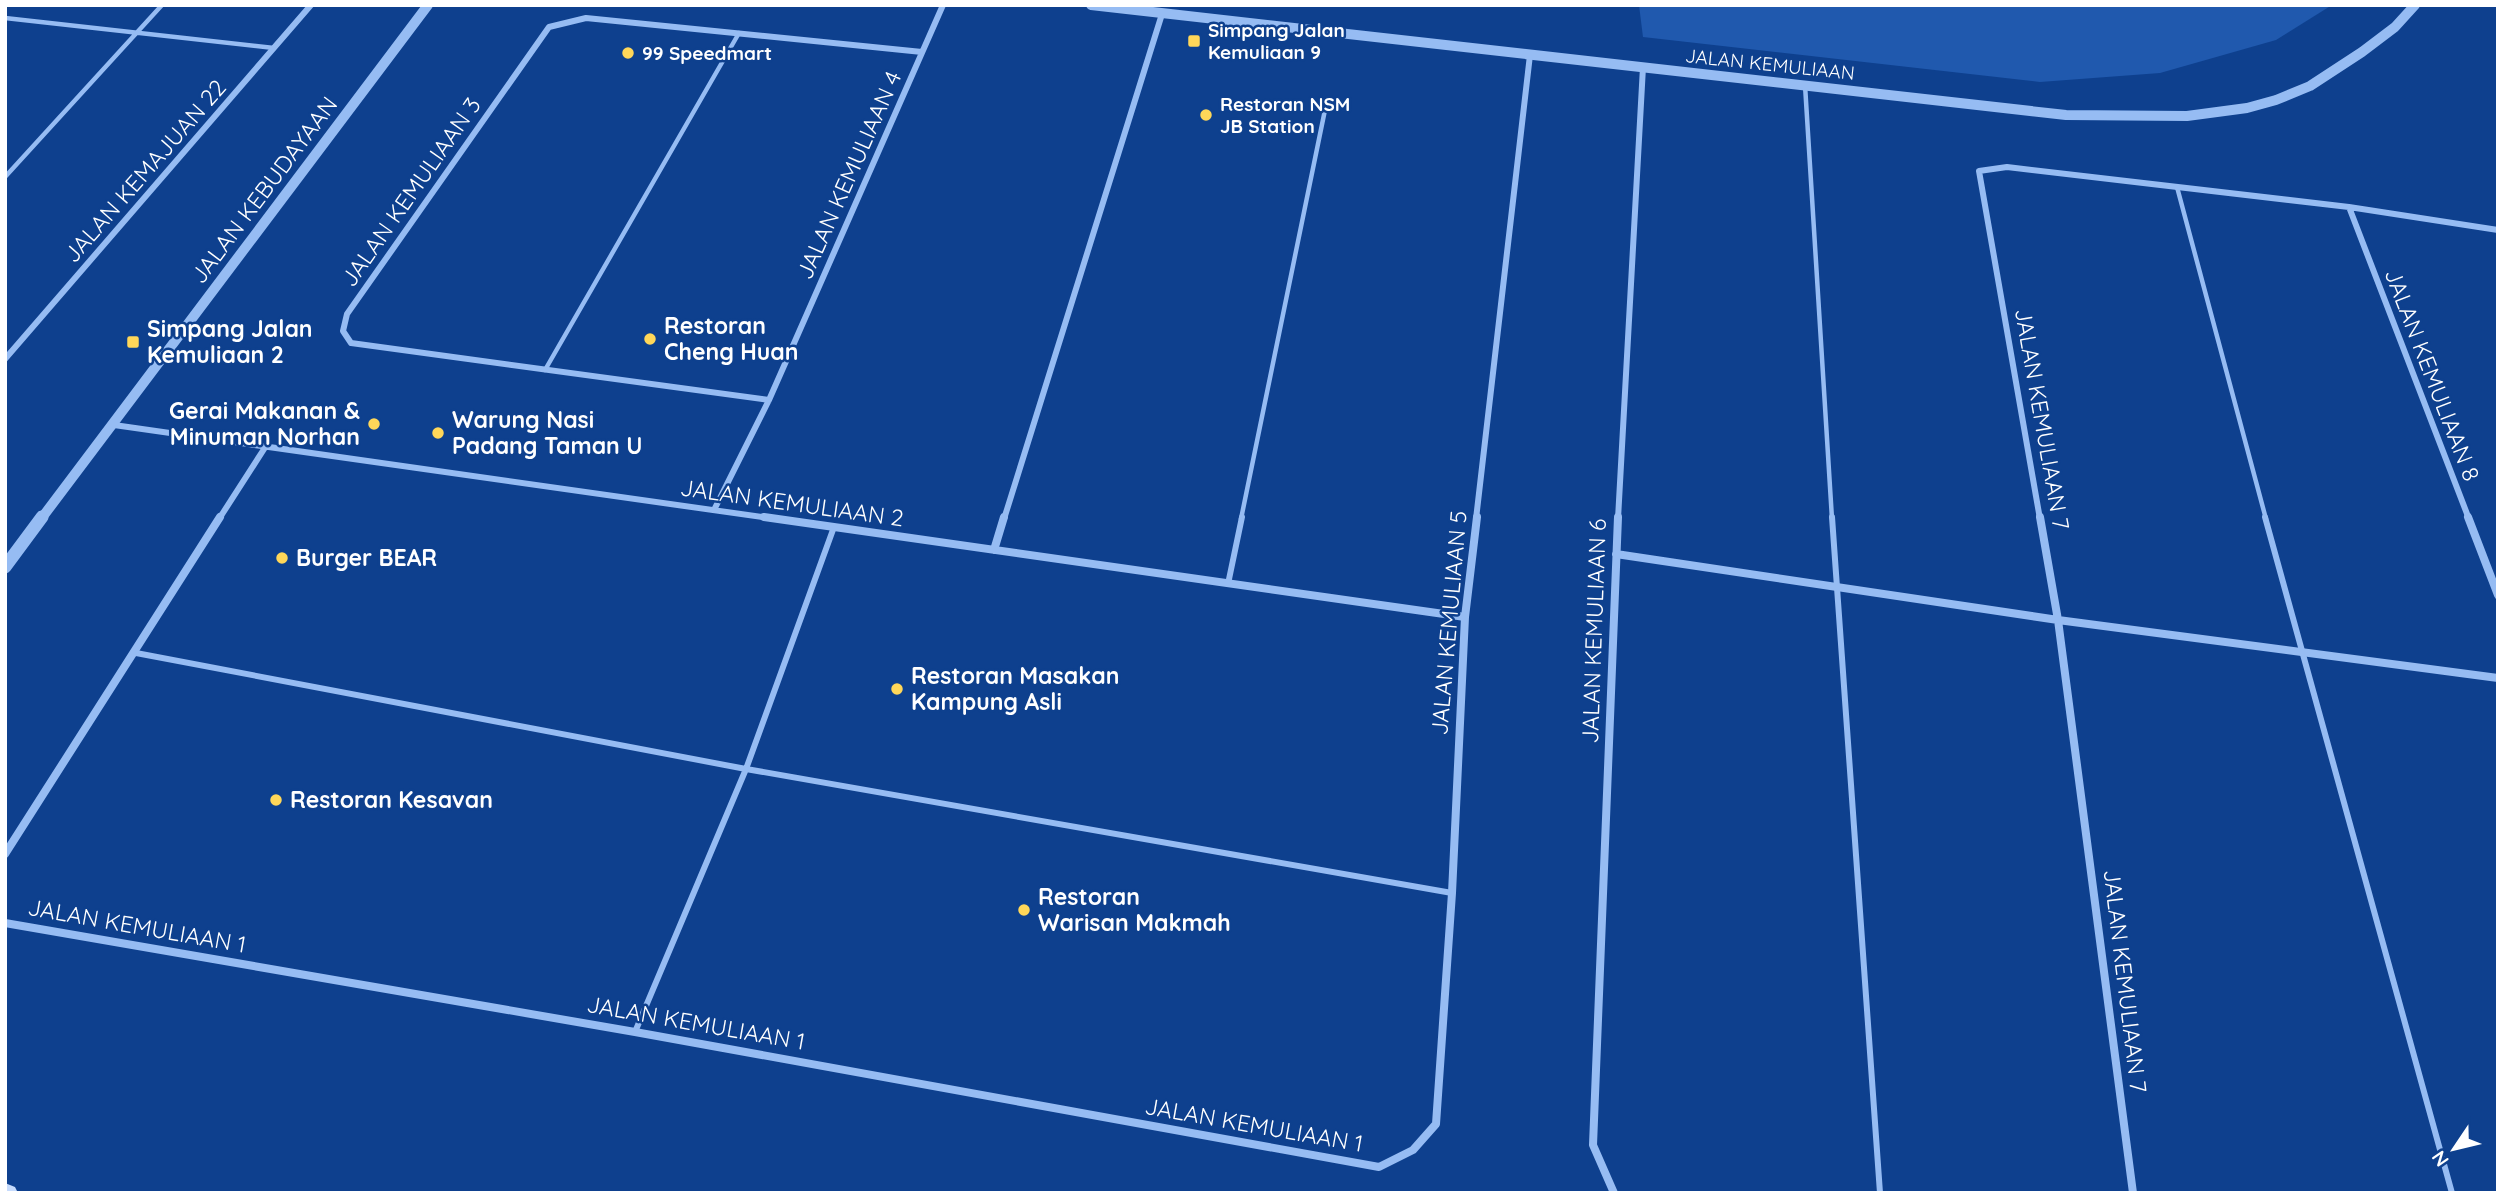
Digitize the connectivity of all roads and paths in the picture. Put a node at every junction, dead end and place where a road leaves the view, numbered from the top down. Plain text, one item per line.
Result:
1 (162, 5) edge
2 (311, 5) edge
3 (428, 5) edge
4 (943, 5) edge
5 (1091, 5) edge
6 (2415, 5) edge
7 (1162, 14) junction
8 (5, 18) edge
9 (138, 33) junction
10 (739, 33) junction
11 (274, 48) junction
12 (922, 52) junction
13 (1530, 55) junction
14 (1643, 67) junction
15 (1805, 85) junction
16 (1325, 106) dead end
17 (5, 177) edge
18 (2177, 187) junction
19 (2349, 207) junction
20 (2498, 230) edge
21 (5, 359) edge
22 (545, 370) junction
23 (769, 400) junction
24 (114, 425) junction
25 (266, 446) junction
26 (714, 510) junction
27 (834, 527) junction
28 (994, 550) junction
29 (1616, 554) junction
30 (5, 567) edge
31 (1228, 583) junction
32 (1836, 586) junction
33 (2498, 595) edge
34 (1465, 617) junction
35 (2058, 620) junction
36 (2301, 652) junction
37 (136, 653) junction
38 (2498, 678) edge
39 (746, 769) junction
40 (5, 854) edge
41 (1452, 893) junction
42 (5, 923) edge
43 (635, 1032) junction
44 (1379, 1167) joint
45 (1614, 1193) edge
46 (1880, 1193) edge
47 (2133, 1193) edge
48 (2452, 1193) edge

1 - 9 lane
2 - 11 street, JALAN KEMAJUAN 22
3 - 24 street, JALAN KEBUDAYAAN
4 - 12 street, JALAN KEMULIAAN 4
5 - 7 street, JALAN KEMULIAAN
6 - 15 street, JALAN KEMULIAAN
7 - 13 street, JALAN KEMULIAAN
7 - 28 street
8 - 9 lane
9 - 11 lane
9 - 17 lane
10 - 12 street, JALAN KEMULIAAN 3
10 - 22 lane
10 - 22 street, JALAN KEMULIAAN 3
11 - 21 street, JALAN KEMAJUAN 22
12 - 23 street, JALAN KEMULIAAN 4
13 - 14 street, JALAN KEMULIAAN
13 - 34 street, JALAN KEMULIAAN 5
14 - 15 street, JALAN KEMULIAAN
14 - 29 street, JALAN KEMULIAAN 6
15 - 32 lane
16 - 31 lane
18 - 19 street, JALAN KEMULIAAN 7
18 - 35 street, JALAN KEMULIAAN 7
18 - 36 lane
19 - 20 street, JALAN KEMULIAAN 7
19 - 33 street, JALAN KEMULIAAN 8
22 - 23 street, JALAN KEMULIAAN 3
23 - 26 street, JALAN KEMULIAAN 4
24 - 25 street, JALAN KEMULIAAN 2
24 - 30 street, JALAN KEBUDAYAAN
25 - 26 street, JALAN KEMULIAAN 2
25 - 37 street
26 - 27 street, JALAN KEMULIAAN 2
27 - 28 street, JALAN KEMULIAAN 2
27 - 39 lane
28 - 31 street, JALAN KEMULIAAN 2
29 - 32 street
29 - 45 street, JALAN KEMULIAAN 6
31 - 34 street, JALAN KEMULIAAN 2
32 - 35 street
32 - 46 lane
34 - 41 street, JALAN KEMULIAAN 5
35 - 36 street
35 - 47 street, JALAN KEMULIAAN 7
36 - 38 street
36 - 48 lane
37 - 39 lane
37 - 40 street
39 - 41 lane
39 - 43 lane
41 - 44 street, JALAN KEMULIAAN 5
42 - 43 street, JALAN KEMULIAAN 1
43 - 44 street, JALAN KEMULIAAN 1

